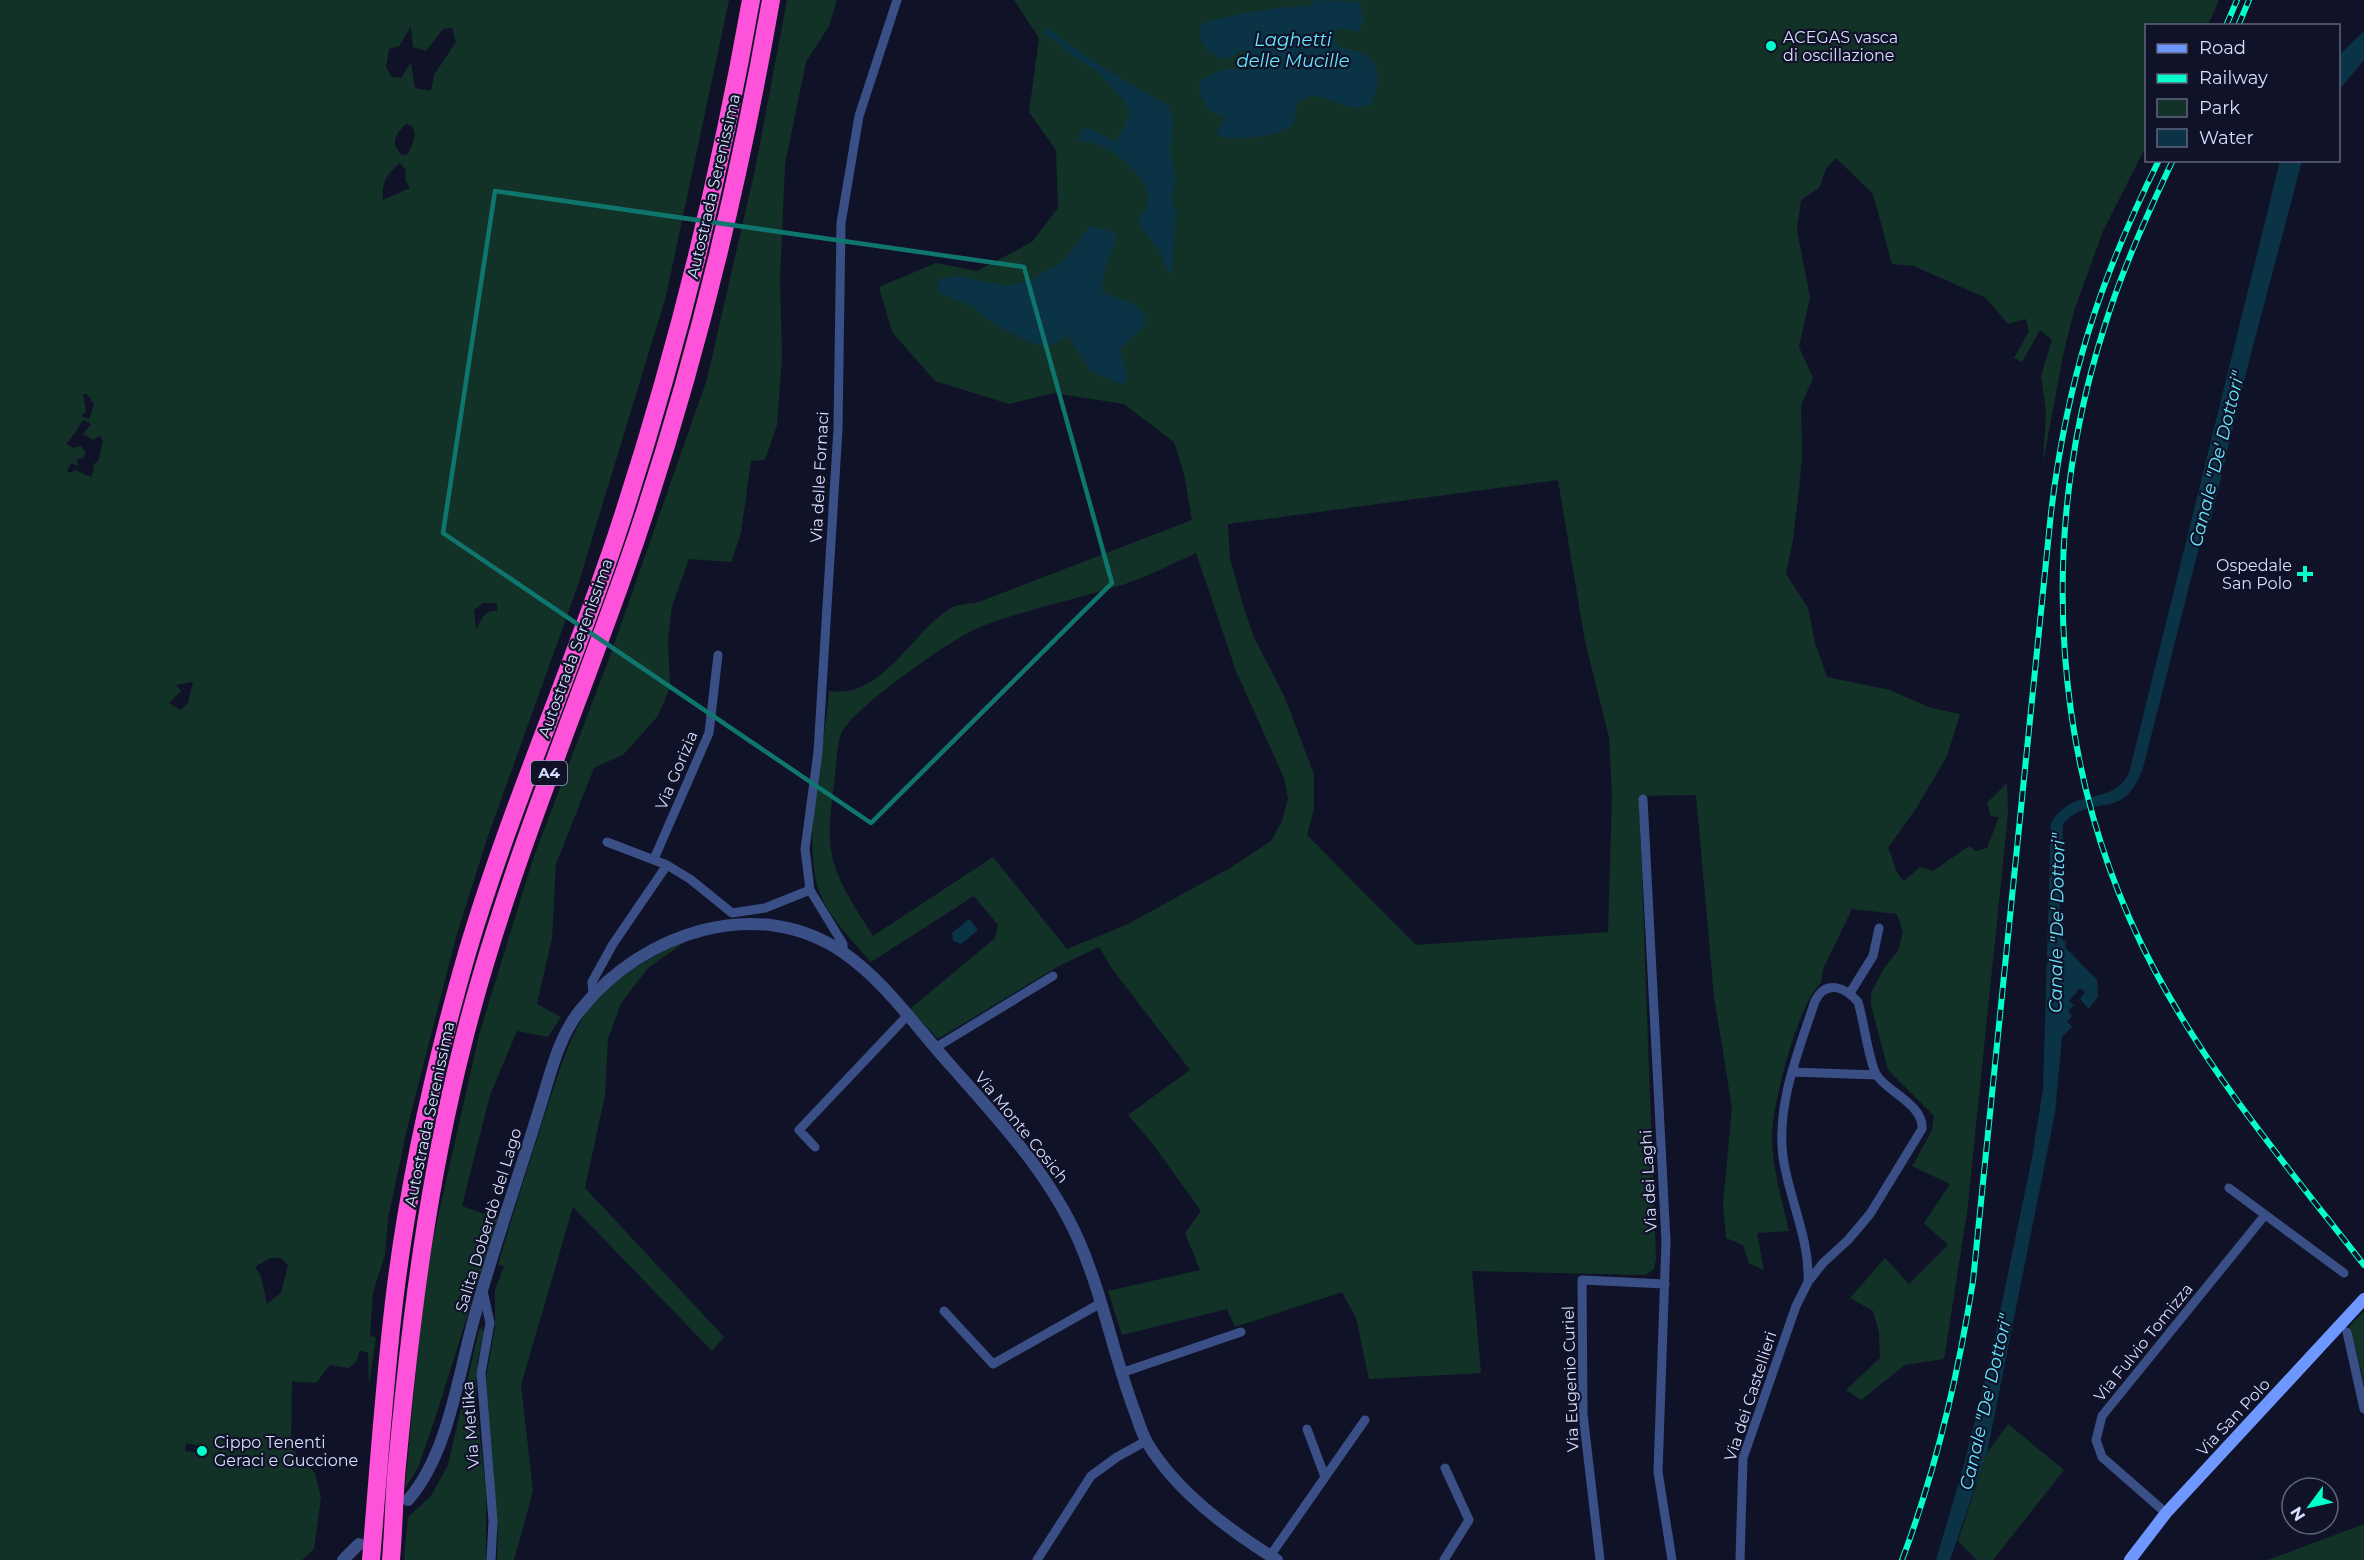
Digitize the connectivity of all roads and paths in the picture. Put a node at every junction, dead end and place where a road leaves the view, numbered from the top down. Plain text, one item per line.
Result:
1 (751, 0) edge
2 (771, 0) edge
3 (897, 0) edge
4 (718, 655) dead end
5 (1643, 799) dead end
6 (608, 842) dead end
7 (654, 859) junction
8 (667, 865) junction
9 (810, 890) junction
10 (1880, 928) dead end
11 (843, 953) junction
12 (1053, 976) dead end
13 (1850, 993) junction
14 (593, 995) junction
15 (907, 1016) junction
16 (935, 1048) junction
17 (1792, 1072) junction
18 (1877, 1075) junction
19 (815, 1147) dead end
20 (2229, 1188) dead end
21 (2265, 1215) junction
22 (2344, 1273) dead end
23 (1808, 1282) junction
24 (1665, 1284) junction
25 (483, 1289) junction
26 (2364, 1299) edge
27 (1101, 1303) junction
28 (944, 1311) dead end
29 (1241, 1332) dead end
30 (2347, 1332) dead end
31 (1120, 1373) junction
32 (2364, 1409) edge
33 (1365, 1420) dead end
34 (1307, 1429) dead end
35 (1146, 1441) junction
36 (1445, 1468) dead end
37 (1324, 1477) junction
38 (408, 1500) dead end
39 (2166, 1513) junction
40 (359, 1544) dead end
41 (1274, 1558) edge
42 (343, 1560) edge
43 (371, 1560) edge
44 (391, 1560) edge
45 (491, 1560) edge
46 (1037, 1560) edge
47 (1444, 1560) edge
48 (1600, 1560) edge
49 (1672, 1560) edge
50 (1740, 1560) edge
51 (2130, 1560) edge

1 - 43 highway, Autostrada Serenissima / A4
2 - 44 highway, Autostrada Serenissima / A4
3 - 9 street, Via delle Fornaci
4 - 7 street, Via Gorizia
5 - 24 street, Via dei Laghi
6 - 7 street
7 - 8 street
8 - 9 street
8 - 14 street, Salita Doberdò del Lago
9 - 11 street, Via delle Fornaci
10 - 13 street
11 - 14 street, Salita Doberdò del Lago
11 - 15 street, Via Monte Cosich
12 - 16 street
13 - 17 street, Via dei Castellieri
13 - 18 street
14 - 25 street, Salita Doberdò del Lago
15 - 16 street, Via Monte Cosich
15 - 19 street
16 - 27 street, Via Monte Cosich
17 - 18 street
17 - 23 street, Via dei Castellieri
18 - 23 street, Via dei Castellieri
20 - 21 street
21 - 22 street
21 - 39 street, Via Fulvio Tomizza
23 - 50 street, Via dei Castellieri
24 - 48 street, Via Eugenio Curiel
24 - 49 street, Via dei Laghi
25 - 38 street, Salita Doberdò del Lago
25 - 45 street, Via Metlika
26 - 39 main road, Via San Polo
27 - 28 street
27 - 31 street, Via Monte Cosich
29 - 31 street
30 - 32 street
31 - 35 street, Via Monte Cosich
33 - 37 street
34 - 37 street
35 - 41 street, Via Monte Cosich
35 - 46 street
36 - 47 street
37 - 41 street
39 - 51 main road, Via San Polo
40 - 42 street

